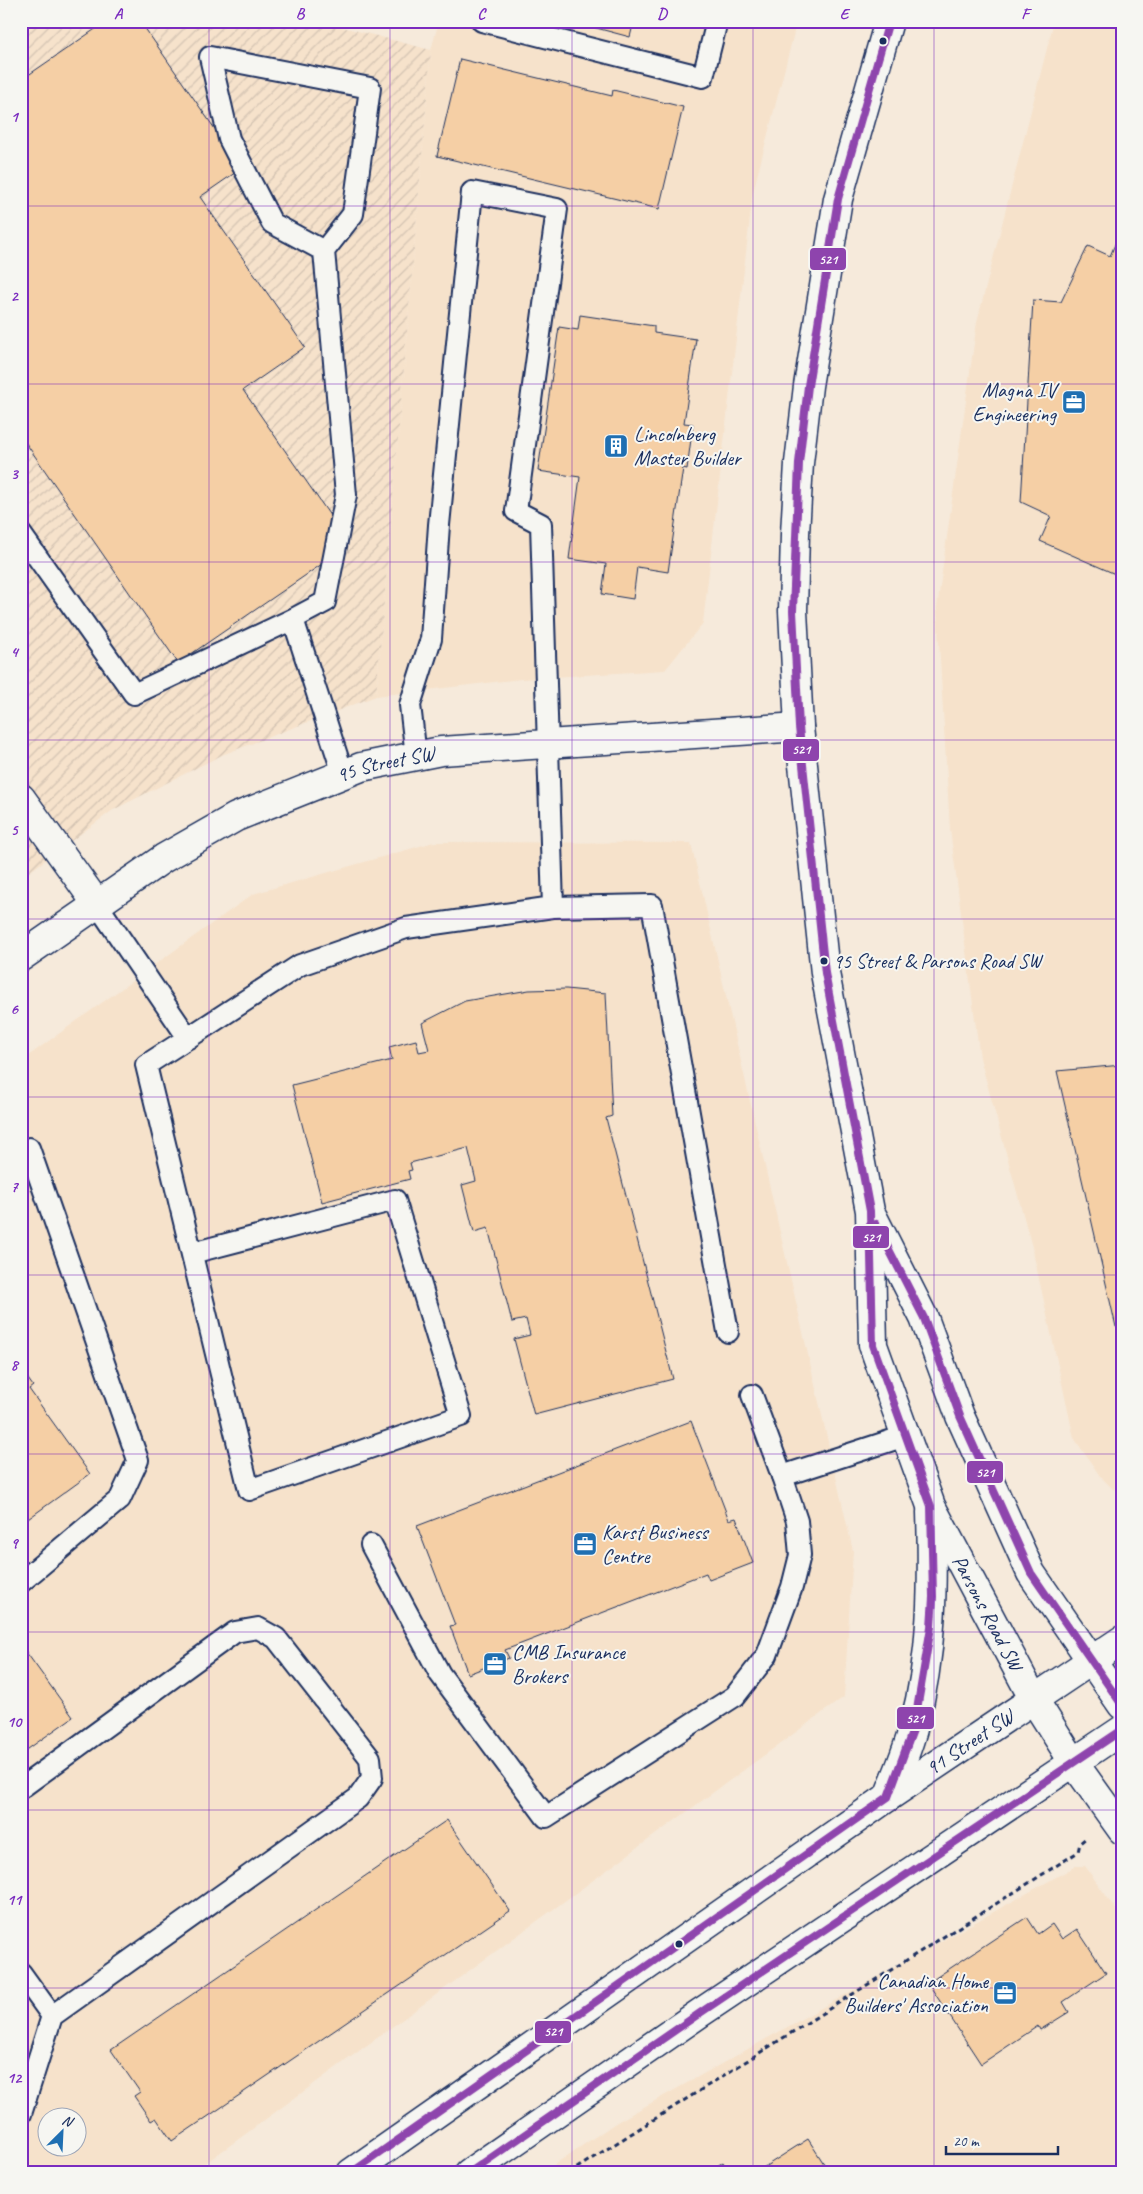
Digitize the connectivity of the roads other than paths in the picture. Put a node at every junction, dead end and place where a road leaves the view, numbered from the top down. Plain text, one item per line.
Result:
1 (482, 21) edge
2 (717, 21) edge
3 (889, 21) edge
4 (324, 251) junction
5 (21, 534) edge
6 (293, 620) junction
7 (799, 727) junction
8 (548, 744) junction
9 (416, 756) junction
10 (343, 774) junction
11 (21, 798) edge
12 (97, 904) junction
13 (553, 907) junction
14 (21, 958) edge
15 (188, 1038) junction
16 (24, 1145) edge
17 (870, 1212) junction
18 (192, 1253) junction
19 (728, 1332) dead end
20 (752, 1396) dead end
21 (905, 1436) junction
22 (782, 1476) junction
23 (931, 1506) junction
24 (371, 1545) dead end
25 (21, 1582) edge
26 (1122, 1640) edge
27 (1090, 1661) junction
28 (1033, 1698) junction
29 (1122, 1705) edge
30 (1122, 1730) edge
31 (1074, 1763) junction
32 (21, 1788) edge
33 (888, 1797) junction
34 (1122, 1830) edge
35 (21, 1973) edge
36 (52, 2016) junction
37 (21, 2114) edge
38 (351, 2173) edge
39 (469, 2173) edge

1 - 2 lane
3 - 7 main road, Parsons Road SW
4 - 4 lane
4 - 6 lane
5 - 6 lane
6 - 10 lane
7 - 8 main road, 95 Street SW
7 - 17 main road, Parsons Road SW
8 - 9 main road, 95 Street SW
8 - 9 lane
8 - 13 lane
9 - 10 main road, 95 Street SW
10 - 12 main road, 95 Street SW
11 - 12 main road
12 - 14 main road, 95 Street SW
12 - 15 lane
13 - 15 lane
13 - 19 lane
15 - 18 lane
16 - 25 lane
17 - 21 main road, Parsons Road SW
17 - 27 main road, Parsons Road SW
18 - 18 lane
20 - 22 lane
21 - 22 lane
21 - 23 main road, Parsons Road SW
22 - 24 lane
23 - 28 main road, Parsons Road SW
23 - 33 main road
26 - 27 main road, 91 Street SW
27 - 28 main road, 91 Street SW
27 - 29 main road, Parsons Road SW
28 - 31 main road, Parsons Road SW
28 - 33 main road, 91 Street SW
30 - 31 main road
31 - 34 main road, Parsons Road SW
31 - 39 main road
32 - 36 lane
33 - 38 main road, 91 Street SW
35 - 36 lane
36 - 37 lane

